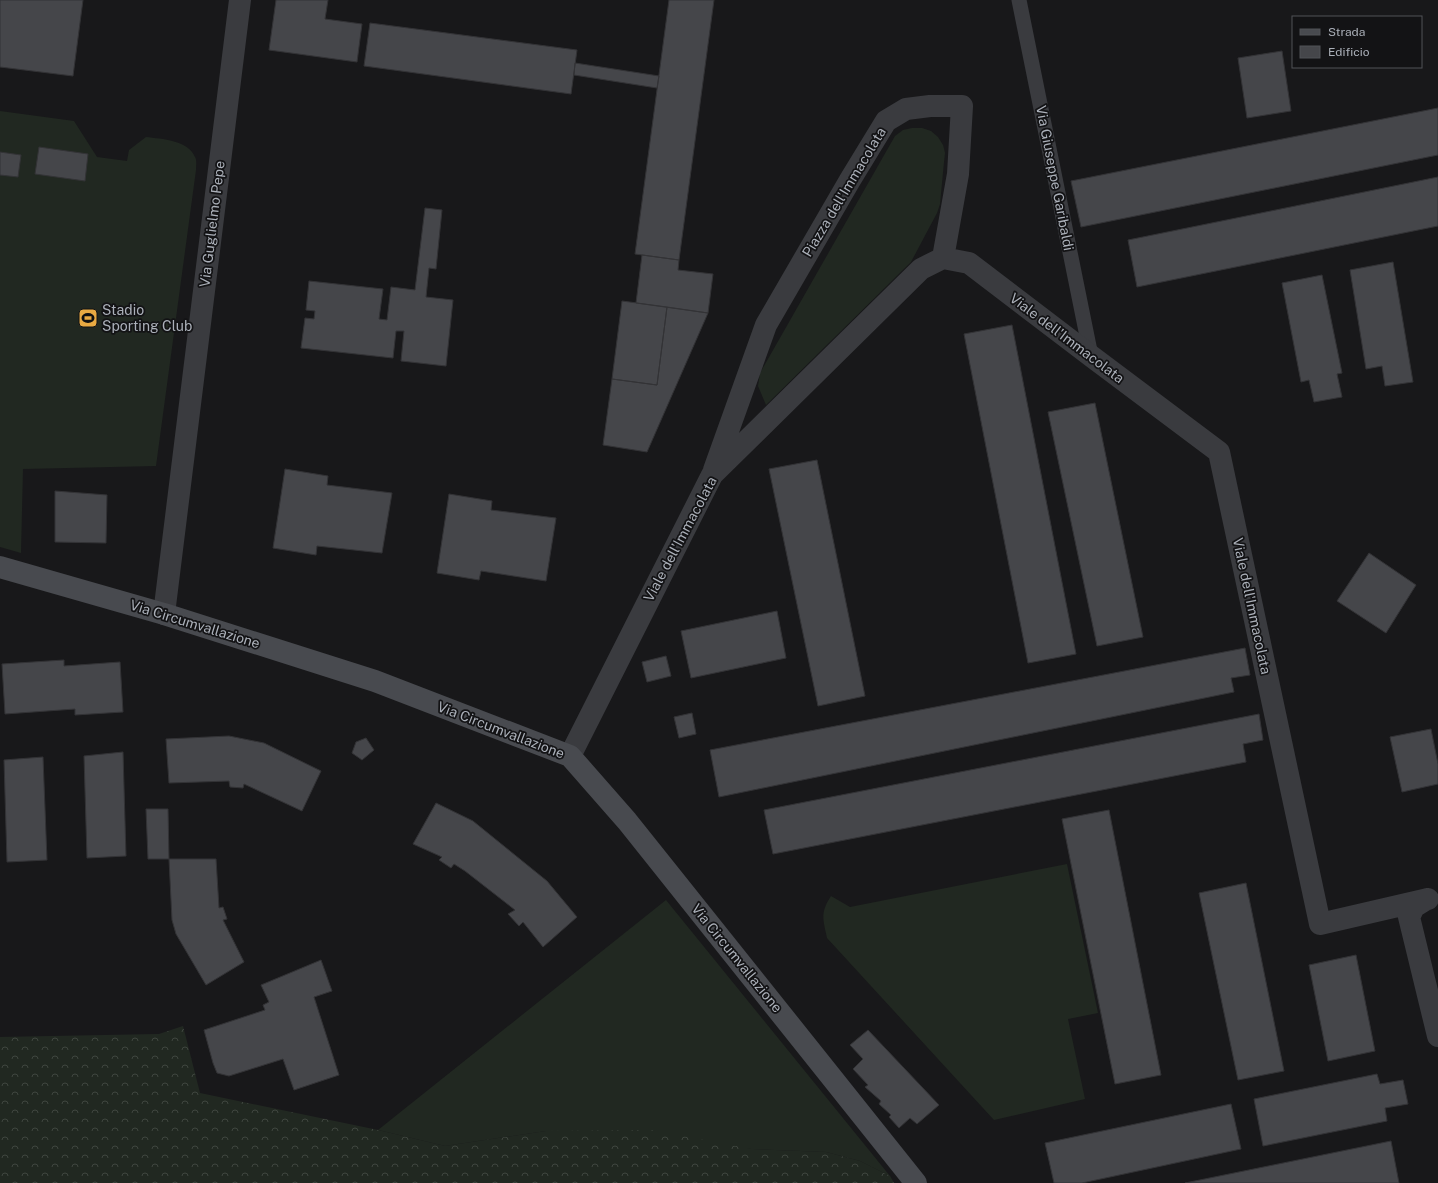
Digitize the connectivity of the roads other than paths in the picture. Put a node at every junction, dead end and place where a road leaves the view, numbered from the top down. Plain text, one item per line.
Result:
1 (240, 0) edge
2 (1019, 0) edge
3 (943, 258) junction
4 (1091, 356) junction
5 (712, 475) junction
6 (0, 567) edge
7 (164, 614) junction
8 (570, 756) junction
9 (1434, 899) edge
10 (1438, 1036) edge
11 (916, 1183) edge

1 - 7 street, Via Guglielmo Pepe
2 - 4 lane, Via Giuseppe Garibaldi
3 - 4 street, Viale dell'Immacolata
3 - 5 street, Viale dell'Immacolata
3 - 5 street, Piazza dell'Immacolata
4 - 9 street, Viale dell'Immacolata
5 - 8 street, Viale dell'Immacolata
6 - 7 street, Via Circumvallazione
7 - 8 street, Via Circumvallazione
8 - 11 street, Via Circumvallazione
9 - 10 street

